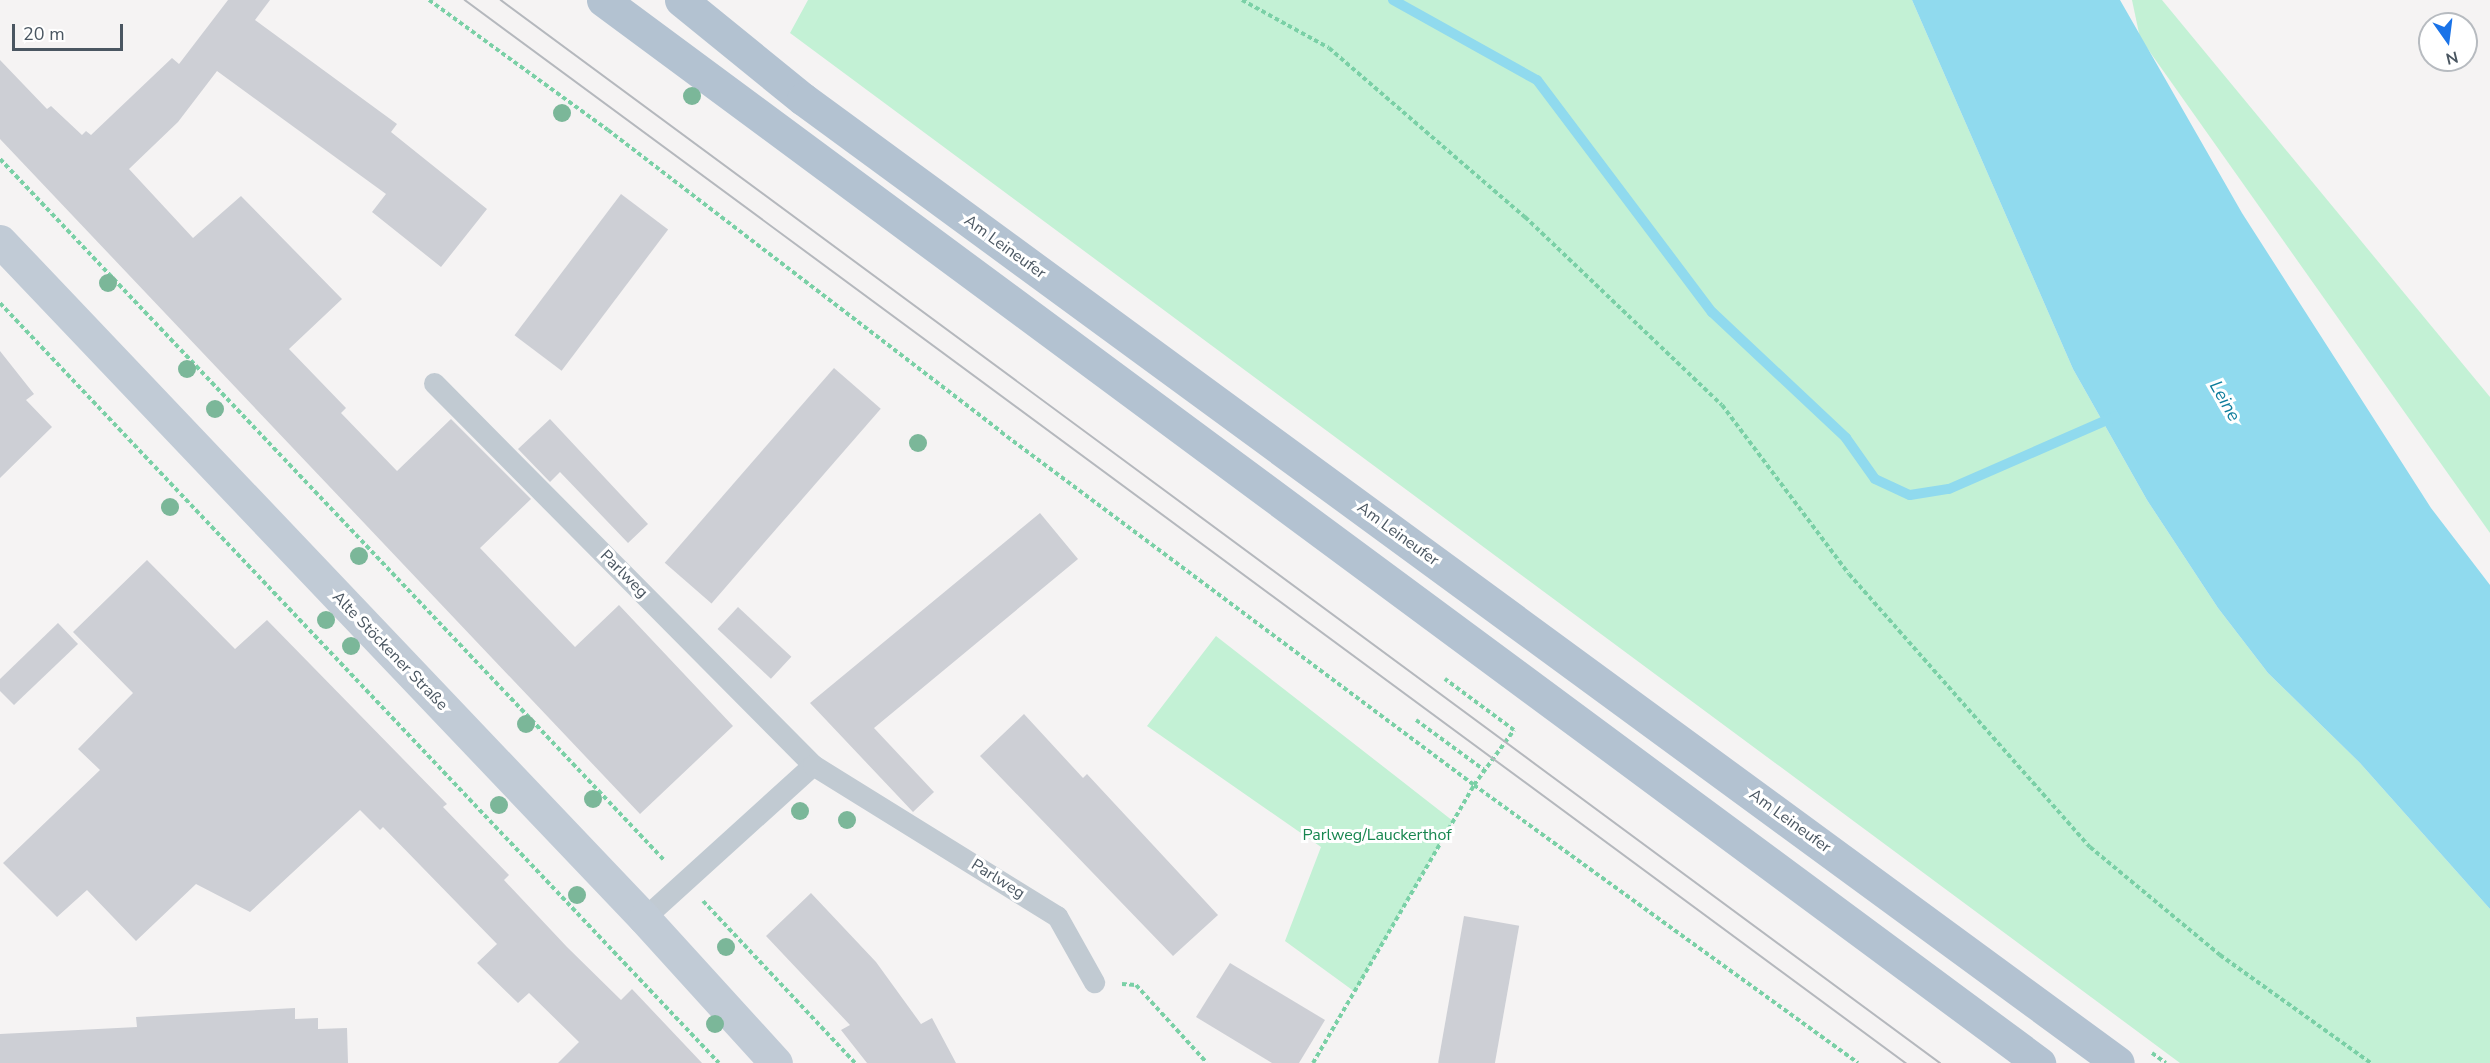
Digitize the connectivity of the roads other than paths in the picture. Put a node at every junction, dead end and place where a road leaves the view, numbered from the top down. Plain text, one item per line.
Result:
1 (603, 0) edge
2 (681, 0) edge
3 (0, 241) edge
4 (434, 383) dead end
5 (813, 765) junction
6 (644, 918) junction
7 (1094, 982) road end
8 (776, 1063) edge
9 (2039, 1063) edge
10 (2118, 1063) edge

1 - 9 main road
2 - 10 main road, Am Leineufer
3 - 6 street, Alte Stöckener Straße
4 - 5 lane, Parlweg
5 - 6 lane
5 - 7 lane, Parlweg
6 - 8 street, Alte Stöckener Straße

